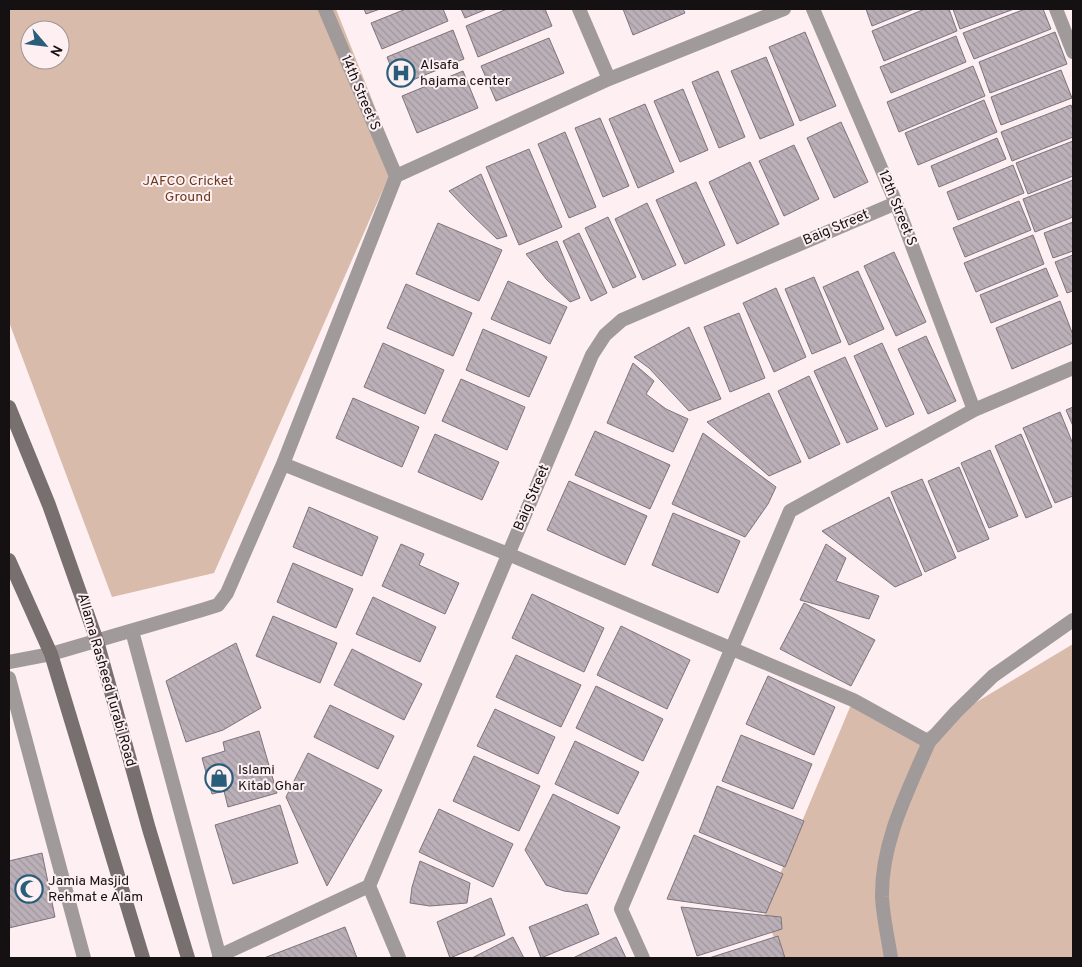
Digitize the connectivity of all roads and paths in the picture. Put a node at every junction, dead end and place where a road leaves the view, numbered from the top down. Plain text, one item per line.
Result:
1 (325, 9) edge
2 (579, 9) edge
3 (784, 9) edge
4 (813, 9) edge
5 (1056, 9) edge
6 (1073, 52) edge
7 (610, 79) junction
8 (396, 176) junction
9 (896, 203) junction
10 (1073, 368) edge
11 (9, 407) edge
12 (974, 410) junction
13 (283, 464) junction
14 (508, 554) junction
15 (9, 560) edge
16 (1073, 620) edge
17 (132, 631) junction
18 (97, 641) junction
19 (732, 650) junction
20 (51, 654) junction
21 (9, 662) edge
22 (9, 678) edge
23 (929, 742) junction
24 (369, 886) junction
25 (219, 957) edge
26 (84, 958) edge
27 (143, 958) edge
28 (188, 958) edge
29 (399, 958) edge
30 (643, 958) edge
31 (891, 958) edge

1 - 8 street, 14th Street S
2 - 7 street
3 - 7 street
4 - 9 street, 12th Street S
5 - 6 street
7 - 8 street
8 - 13 street
9 - 12 street, 12th Street S
9 - 14 street, Baig Street
10 - 12 street
11 - 18 main road, Allama Rasheed Turabi Road
12 - 19 street
13 - 14 street
13 - 17 street
14 - 19 street
14 - 24 street, Baig Street
15 - 20 main road
16 - 23 street
17 - 18 street
17 - 25 street
18 - 20 street
18 - 28 main road, Allama Rasheed Turabi Road
19 - 23 street
19 - 30 street
20 - 21 street
20 - 27 main road
22 - 26 street
23 - 31 street
24 - 25 street
24 - 29 street

